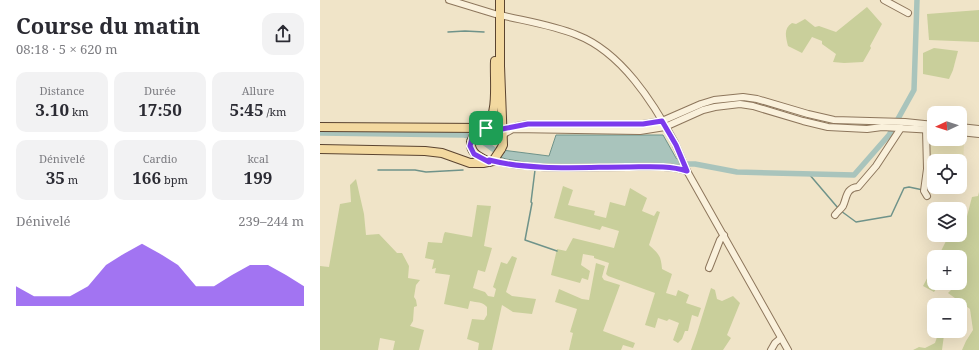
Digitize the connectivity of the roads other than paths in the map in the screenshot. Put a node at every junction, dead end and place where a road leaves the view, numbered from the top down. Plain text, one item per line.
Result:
1 (449, 0) edge
2 (495, 0) edge
3 (500, 0) edge
4 (884, 0) edge
5 (908, 13) dead end
6 (497, 15) junction
7 (662, 121) junction
8 (927, 124) edge
9 (320, 127) edge
10 (665, 127) junction
11 (481, 128) junction
12 (900, 128) junction
13 (967, 128) edge
14 (502, 129) junction
15 (926, 129) joint
16 (979, 129) edge
17 (967, 133) edge
18 (979, 134) edge
19 (502, 147) junction
20 (320, 149) edge
21 (491, 161) junction
22 (687, 171) junction
23 (927, 196) dead end
24 (838, 212) dead end
25 (724, 236) junction
26 (710, 268) dead end
27 (782, 338) junction
28 (771, 350) edge
29 (788, 350) edge

1 - 6 street
2 - 6 main road
3 - 6 main road
4 - 5 street
6 - 7 street
6 - 11 main road
6 - 14 main road
7 - 8 street
7 - 10 street
7 - 14 street
9 - 11 main road
10 - 12 street
10 - 19 street
10 - 22 street
11 - 14 main road
11 - 21 main road, bridge
12 - 15 street
12 - 24 street
13 - 16 street
14 - 19 main road
15 - 23 street
17 - 18 street
19 - 21 main road, bridge
20 - 21 main road
21 - 22 street
22 - 25 street
25 - 26 street
25 - 27 street
27 - 28 street
27 - 29 street

